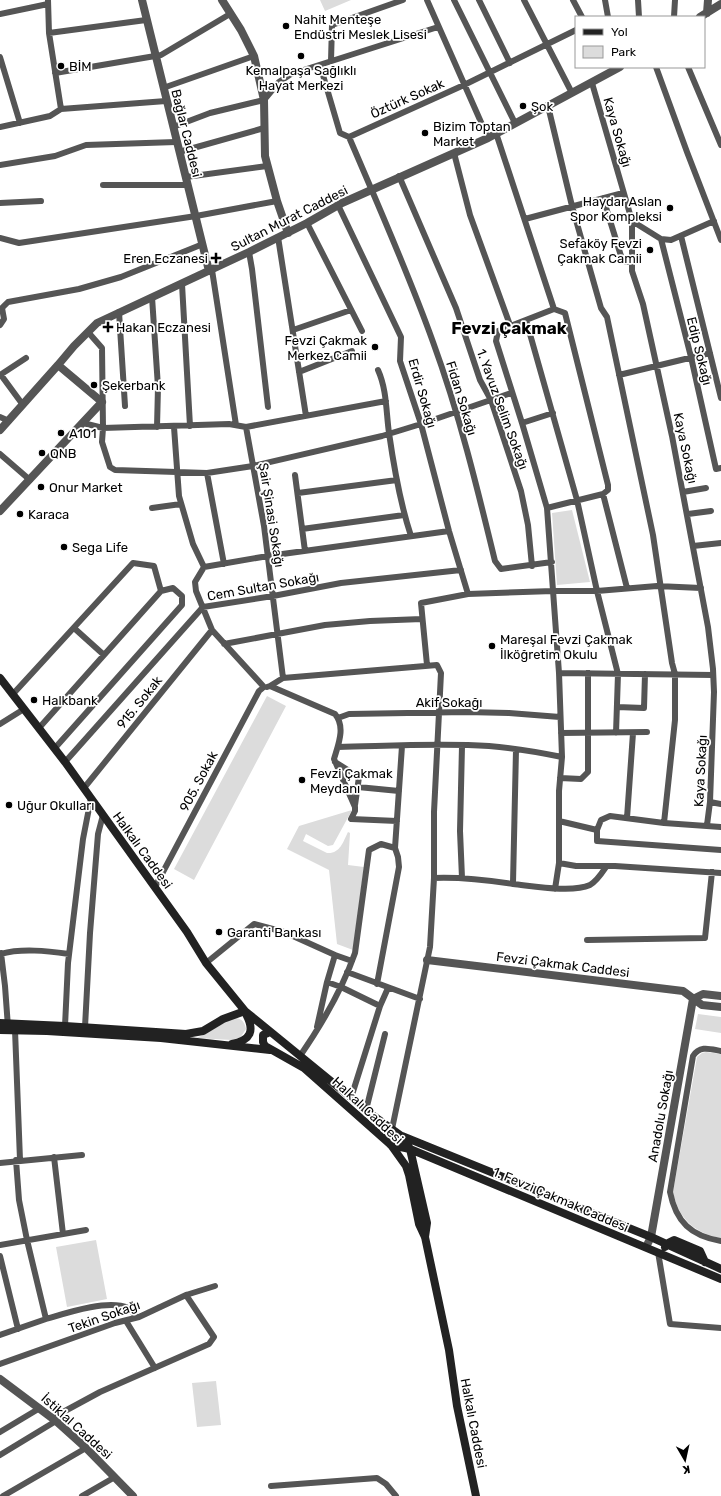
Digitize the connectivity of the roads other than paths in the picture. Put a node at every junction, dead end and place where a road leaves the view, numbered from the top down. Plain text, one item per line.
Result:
1 (142, 0) edge
2 (222, 0) edge
3 (403, 0) edge
4 (427, 0) edge
5 (454, 0) edge
6 (479, 0) edge
7 (524, 0) edge
8 (573, 0) edge
9 (605, 0) edge
10 (638, 0) edge
11 (675, 0) edge
12 (708, 0) edge
13 (48, 2) edge
14 (721, 4) edge
15 (0, 14) edge
16 (230, 14) junction
17 (704, 15) edge
18 (581, 16) edge
19 (608, 16) edge
20 (639, 16) edge
21 (674, 16) edge
22 (146, 20) junction
23 (438, 27) junction
24 (575, 30) edge
25 (49, 33) junction
26 (547, 44) junction
27 (0, 56) edge
28 (254, 56) junction
29 (155, 57) junction
30 (331, 61) junction
31 (510, 62) junction
32 (320, 65) junction
33 (617, 68) edge
34 (656, 68) edge
35 (688, 68) edge
36 (607, 71) edge
37 (490, 72) junction
38 (55, 73) junction
39 (592, 83) junction
40 (464, 85) junction
41 (163, 88) junction
42 (572, 93) junction
43 (264, 100) junction
44 (166, 101) junction
45 (548, 106) junction
46 (61, 109) junction
47 (20, 122) junction
48 (515, 124) junction
49 (0, 127) edge
50 (173, 127) junction
51 (264, 128) junction
52 (496, 133) junction
53 (349, 136) junction
54 (488, 138) junction
55 (176, 142) junction
56 (721, 145) edge
57 (179, 152) junction
58 (454, 152) junction
59 (0, 166) edge
60 (267, 166) junction
61 (399, 176) junction
62 (187, 181) junction
63 (103, 185) dead end
64 (372, 189) junction
65 (623, 193) junction
66 (603, 198) junction
67 (41, 201) dead end
68 (277, 201) junction
69 (0, 203) edge
70 (338, 205) junction
71 (572, 206) junction
72 (196, 216) junction
73 (525, 219) junction
74 (632, 221) junction
75 (714, 221) junction
76 (307, 223) junction
77 (288, 233) junction
78 (720, 233) edge
79 (680, 236) junction
80 (278, 237) junction
81 (0, 238) edge
82 (661, 239) junction
83 (721, 240) edge
84 (203, 244) junction
85 (249, 252) junction
86 (632, 261) junction
87 (211, 270) junction
88 (182, 284) junction
89 (152, 296) junction
90 (554, 309) junction
91 (351, 310) junction
92 (119, 312) junction
93 (526, 320) junction
94 (0, 325) edge
95 (510, 325) junction
96 (293, 330) junction
97 (362, 330) dead end
98 (88, 332) junction
99 (352, 351) dead end
100 (710, 353) junction
101 (691, 357) junction
102 (26, 358) dead end
103 (58, 365) junction
104 (657, 365) junction
105 (378, 370) dead end
106 (299, 372) junction
107 (0, 375) edge
108 (619, 375) junction
109 (511, 393) junction
110 (721, 396) edge
111 (491, 400) junction
112 (386, 401) junction
113 (102, 402) junction
114 (23, 405) junction
115 (125, 406) dead end
116 (268, 407) dead end
117 (456, 412) junction
118 (553, 413) junction
119 (306, 416) junction
120 (0, 417) edge
121 (9, 421) junction
122 (83, 423) junction
123 (522, 423) junction
124 (421, 424) junction
125 (190, 426) junction
126 (236, 426) junction
127 (157, 427) junction
128 (174, 427) junction
129 (246, 427) junction
130 (103, 428) junction
131 (0, 430) edge
132 (389, 434) junction
133 (0, 454) edge
134 (253, 466) junction
135 (719, 468) edge
136 (178, 471) junction
137 (207, 473) junction
138 (295, 475) dead end
139 (30, 480) junction
140 (397, 480) junction
141 (706, 488) dead end
142 (683, 492) junction
143 (298, 493) junction
144 (603, 494) junction
145 (577, 500) junction
146 (182, 504) junction
147 (152, 508) dead end
148 (547, 508) junction
149 (0, 511) edge
150 (711, 511) dead end
151 (688, 514) junction
152 (404, 515) junction
153 (302, 529) junction
154 (448, 531) junction
155 (411, 536) junction
156 (721, 543) edge
157 (694, 546) junction
158 (305, 551) junction
159 (268, 556) junction
160 (552, 562) junction
161 (224, 564) junction
162 (532, 566) junction
163 (204, 567) junction
164 (461, 570) junction
165 (661, 586) junction
166 (627, 588) junction
167 (701, 588) junction
168 (161, 590) junction
169 (554, 590) junction
170 (597, 591) junction
171 (468, 594) junction
172 (273, 596) junction
173 (202, 607) junction
174 (422, 619) junction
175 (74, 628) junction
176 (212, 630) junction
177 (278, 634) junction
178 (224, 644) junction
179 (104, 655) junction
180 (427, 665) junction
181 (721, 669) edge
182 (713, 672) junction
183 (558, 673) junction
184 (588, 673) junction
185 (618, 674) junction
186 (645, 674) junction
187 (676, 674) junction
188 (0, 678) edge
189 (283, 678) junction
190 (267, 687) junction
191 (714, 692) junction
192 (721, 692) edge
193 (13, 694) junction
194 (617, 707) junction
195 (24, 709) junction
196 (439, 712) junction
197 (560, 717) junction
198 (338, 718) junction
199 (0, 724) edge
200 (39, 728) junction
201 (647, 732) dead end
202 (561, 733) junction
203 (616, 733) junction
204 (633, 733) junction
205 (587, 734) junction
206 (402, 746) junction
207 (437, 746) junction
208 (462, 746) junction
209 (55, 748) junction
210 (338, 748) junction
211 (516, 750) junction
212 (562, 757) junction
213 (65, 762) junction
214 (334, 762) junction
215 (560, 778) junction
216 (358, 787) junction
217 (84, 788) junction
218 (399, 791) junction
219 (91, 798) junction
220 (710, 802) junction
221 (721, 804) edge
222 (355, 806) junction
223 (103, 815) junction
224 (627, 818) junction
225 (398, 821) junction
226 (559, 821) junction
227 (664, 823) junction
228 (707, 825) junction
229 (721, 827) edge
230 (597, 830) junction
231 (395, 848) junction
232 (721, 850) edge
233 (559, 863) junction
234 (606, 866) junction
235 (712, 872) junction
236 (721, 873) edge
237 (434, 878) junction
238 (462, 878) junction
239 (513, 884) junction
240 (154, 887) junction
241 (555, 889) junction
242 (586, 940) dead end
243 (0, 954) edge
244 (69, 954) junction
245 (335, 955) junction
246 (427, 960) junction
247 (352, 961) junction
248 (206, 963) junction
249 (347, 972) junction
250 (327, 982) junction
251 (377, 984) junction
252 (341, 987) junction
253 (388, 988) junction
254 (721, 996) edge
255 (420, 999) junction
256 (693, 999) junction
257 (380, 1006) junction
258 (721, 1007) edge
259 (244, 1011) junction
260 (65, 1026) junction
261 (6, 1027) edge
262 (85, 1027) junction
263 (270, 1032) junction
264 (316, 1032) junction
265 (386, 1034) dead end
266 (230, 1045) junction
267 (271, 1050) junction
268 (721, 1051) edge
269 (300, 1056) junction
270 (351, 1098) junction
271 (366, 1110) junction
272 (392, 1129) junction
273 (400, 1135) junction
274 (391, 1145) junction
275 (410, 1148) junction
276 (422, 1154) junction
277 (82, 1155) dead end
278 (54, 1157) junction
279 (18, 1160) junction
280 (0, 1163) edge
281 (414, 1166) junction
282 (86, 1230) dead end
283 (63, 1234) junction
284 (425, 1237) junction
285 (651, 1237) junction
286 (27, 1240) junction
287 (721, 1242) edge
288 (666, 1244) junction
289 (0, 1245) edge
290 (646, 1247) junction
291 (658, 1252) junction
292 (0, 1256) edge
293 (666, 1256) junction
294 (721, 1269) edge
295 (721, 1279) edge
296 (215, 1286) dead end
297 (186, 1295) junction
298 (137, 1317) junction
299 (46, 1318) junction
300 (126, 1321) junction
301 (721, 1328) edge
302 (18, 1329) junction
303 (0, 1335) edge
304 (0, 1364) edge
305 (154, 1368) junction
306 (0, 1379) edge
307 (40, 1408) junction
308 (54, 1419) junction
309 (0, 1432) edge
310 (86, 1448) junction
311 (0, 1455) edge
312 (116, 1477) junction
313 (271, 1486) dead end
314 (3, 1496) edge
315 (82, 1496) edge
316 (133, 1496) edge
317 (396, 1496) edge
318 (476, 1496) edge

1 - 22 street, Bağlar Caddesi
2 - 16 street
3 - 30 street
4 - 23 street
5 - 37 street
6 - 31 street
7 - 26 street
8 - 18 street
9 - 19 street
10 - 20 street
11 - 21 street
12 - 17 street
13 - 15 street
13 - 25 street
14 - 17 street
16 - 28 street
16 - 29 street
22 - 25 street
22 - 29 street, Bağlar Caddesi
23 - 30 street
23 - 40 street
24 - 26 street, Öztürk Sokak
25 - 38 street
26 - 31 street, Öztürk Sokak
26 - 42 street
27 - 47 street
28 - 41 street
28 - 43 street
29 - 38 street
29 - 41 street, Bağlar Caddesi
30 - 32 street
31 - 37 street, Öztürk Sokak
32 - 43 street
32 - 53 street
33 - 36 street, Sultan Murat Caddesi
34 - 75 street
35 - 56 street
36 - 39 street, Sultan Murat Caddesi
37 - 40 street, Öztürk Sokak
37 - 48 street
38 - 46 street
39 - 42 street, Sultan Murat Caddesi
39 - 65 street, Kaya Sokağı
40 - 53 street, Öztürk Sokak
40 - 54 street
41 - 44 street, Bağlar Caddesi
42 - 45 street, Sultan Murat Caddesi
43 - 50 street
43 - 51 street
44 - 46 street
44 - 50 street, Bağlar Caddesi
45 - 48 street, Sultan Murat Caddesi
45 - 71 street
46 - 47 street
47 - 49 street
48 - 52 street, Sultan Murat Caddesi
50 - 55 street, Bağlar Caddesi
51 - 57 street
51 - 60 street
52 - 54 street, Sultan Murat Caddesi
52 - 73 street
53 - 64 street, Fidan Sokağı
54 - 58 street, Sultan Murat Caddesi
55 - 57 street, Bağlar Caddesi
55 - 59 street
57 - 62 street, Bağlar Caddesi
58 - 61 street, Sultan Murat Caddesi
58 - 95 street
60 - 62 street
60 - 68 street
61 - 64 street, Sultan Murat Caddesi
61 - 111 street, 1. Yavuz Selim Sokağı
62 - 63 street
62 - 72 street, Bağlar Caddesi
64 - 70 street, Sultan Murat Caddesi
64 - 117 street, Fidan Sokağı
65 - 66 street
65 - 74 street, Kaya Sokağı
66 - 71 street
66 - 86 street
67 - 69 street
68 - 72 street
68 - 77 street
70 - 76 street, Sultan Murat Caddesi
70 - 124 street, Erdir Sokağı
71 - 73 street
71 - 108 street
72 - 81 street
72 - 84 street, Bağlar Caddesi
73 - 90 street
74 - 82 street
74 - 86 street, Kaya Sokağı
75 - 78 street
75 - 79 street
76 - 77 street, Sultan Murat Caddesi
76 - 91 street
77 - 80 street, Sultan Murat Caddesi
78 - 83 street
79 - 82 street
79 - 100 street
80 - 85 street, Sultan Murat Caddesi
80 - 96 street
82 - 101 street, Edip Sokağı
84 - 87 street, Bağlar Caddesi
84 - 94 street
85 - 87 street, Sultan Murat Caddesi
85 - 116 street
86 - 104 street, Kaya Sokağı
87 - 88 street, Sultan Murat Caddesi
87 - 126 street
88 - 89 street, Sultan Murat Caddesi
88 - 125 street
89 - 92 street, Sultan Murat Caddesi
89 - 127 street
90 - 93 street
90 - 144 street
91 - 96 street
91 - 97 street
92 - 98 street, Sultan Murat Caddesi
92 - 115 street
93 - 95 street
93 - 118 street
95 - 109 street
96 - 106 street
98 - 103 street, Sultan Murat Caddesi
98 - 113 street
99 - 106 street
100 - 101 street
100 - 110 street
101 - 104 street
101 - 135 street, Edip Sokağı
102 - 107 street
103 - 113 street
103 - 114 street, Sultan Murat Caddesi
104 - 108 street
104 - 142 street, Kaya Sokağı
105 - 112 street
106 - 119 street
107 - 114 street
108 - 165 street
109 - 111 street
109 - 123 street
111 - 117 street
111 - 162 street, 1. Yavuz Selim Sokağı
112 - 119 street
112 - 132 street
113 - 122 street
113 - 130 street
114 - 121 street, Sultan Murat Caddesi
117 - 124 street
117 - 162 street, Fidan Sokağı
118 - 123 street
118 - 145 street
119 - 129 street
120 - 121 street
121 - 131 street, Sultan Murat Caddesi
122 - 130 street
122 - 139 street
123 - 148 street
124 - 132 street
124 - 154 street, Erdir Sokağı
125 - 126 street
125 - 128 street
126 - 129 street
127 - 128 street
127 - 130 street
128 - 136 street
129 - 134 street, Şair Şinasi Sokağı
130 - 136 street
132 - 134 street
132 - 140 street
133 - 139 street
134 - 137 street
134 - 159 street, Şair Şinasi Sokağı
136 - 137 street
136 - 146 street
137 - 161 street
138 - 143 street
139 - 149 street
140 - 143 street
140 - 152 street
141 - 142 street
142 - 151 street, Kaya Sokağı
143 - 153 street
144 - 145 street
144 - 166 street
145 - 148 street
145 - 170 street
146 - 147 street
146 - 163 street
148 - 160 street
150 - 151 street
151 - 157 street, Kaya Sokağı
152 - 153 street
152 - 155 street
153 - 158 street
154 - 155 street
154 - 164 street, Erdir Sokağı
155 - 158 street
156 - 157 street
157 - 167 street, Kaya Sokağı
158 - 159 street
159 - 161 street
159 - 172 street, Şair Şinasi Sokağı
160 - 162 street, Fidan Sokağı
160 - 169 street
161 - 163 street
163 - 173 street
164 - 171 street, Erdir Sokağı
164 - 172 street, Cem Sultan Sokağı
165 - 166 street
165 - 167 street
165 - 187 street
166 - 170 street
167 - 182 street, Kaya Sokağı
168 - 175 street
168 - 179 street
168 - 209 street
169 - 170 street
169 - 171 street
169 - 183 street
170 - 185 street
171 - 174 street
172 - 173 street, Cem Sultan Sokağı
172 - 177 street, Şair Şinasi Sokağı
173 - 176 street
173 - 213 street, Cem Sultan Sokağı
174 - 177 street
174 - 180 street
175 - 179 street
175 - 193 street
176 - 178 street
176 - 217 street, 915. Sokak
177 - 178 street
177 - 189 street, Şair Şinasi Sokağı
178 - 190 street
179 - 200 street
180 - 189 street
180 - 196 street
181 - 182 street
182 - 187 street
182 - 191 street, Kaya Sokağı
183 - 184 street
183 - 197 street
184 - 185 street
184 - 205 street
185 - 186 street
185 - 194 street
186 - 187 street
186 - 194 street
187 - 227 street
188 - 193 main road, Halkalı Caddesi
189 - 190 street
190 - 198 street
190 - 240 street, 905. Sokak
191 - 192 street
191 - 220 street, Kaya Sokağı
193 - 195 main road, Halkalı Caddesi
194 - 203 street
195 - 199 street
195 - 200 main road, Halkalı Caddesi
196 - 197 street, Akif Sokağı
196 - 198 street, Akif Sokağı
196 - 207 street
197 - 202 street
198 - 210 street
200 - 209 main road, Halkalı Caddesi
201 - 204 street
202 - 205 street
202 - 212 street
203 - 204 street
203 - 205 street
204 - 224 street
205 - 215 street
206 - 207 street
206 - 210 street
206 - 218 street
207 - 208 street
207 - 237 street
208 - 211 street
208 - 238 street
209 - 213 main road, Halkalı Caddesi
210 - 214 street
211 - 212 street
211 - 239 street
212 - 215 street
213 - 217 main road, Halkalı Caddesi
214 - 216 street
214 - 222 street
215 - 226 street
216 - 218 street
216 - 222 street
217 - 219 main road, Halkalı Caddesi
218 - 225 street
219 - 223 main road, Halkalı Caddesi
219 - 244 street
220 - 221 street
220 - 228 street, Kaya Sokağı
222 - 225 street
223 - 240 main road, Halkalı Caddesi
223 - 262 street
224 - 227 street
224 - 230 street
225 - 231 street
226 - 230 street
226 - 233 street
227 - 228 street
228 - 229 street
230 - 232 street
231 - 247 street
231 - 251 street
233 - 234 street
233 - 241 street
234 - 235 street
234 - 241 street
235 - 236 street
235 - 242 street
237 - 238 street
237 - 246 street
238 - 239 street
239 - 241 street
240 - 248 main road, Halkalı Caddesi
243 - 244 street
243 - 261 street
244 - 260 street
245 - 247 street
245 - 248 street
245 - 250 street
246 - 255 street
246 - 256 street, Fevzi Çakmak Caddesi
247 - 249 street
248 - 259 main road, Halkalı Caddesi
249 - 251 street
249 - 252 street
250 - 252 street
250 - 264 street
251 - 253 street
252 - 257 street
252 - 264 street
253 - 255 street
253 - 257 street
254 - 256 street
255 - 272 street
256 - 258 street
256 - 285 street, Anadolu Sokağı
257 - 270 street
259 - 262 main road
259 - 263 main road, Halkalı Caddesi
259 - 266 main road
260 - 261 main road
260 - 262 main road
261 - 266 main road, Halkalı Caddesi
261 - 279 street
263 - 267 main road
263 - 269 main road, Halkalı Caddesi
264 - 269 street
265 - 271 street
266 - 267 main road, Halkalı Caddesi
267 - 274 main road, Halkalı Caddesi
268 - 287 street
269 - 270 main road, Halkalı Caddesi
270 - 271 main road, Halkalı Caddesi
271 - 272 main road, Halkalı Caddesi
272 - 273 main road, Halkalı Caddesi
273 - 275 main road, Halkalı Caddesi
273 - 285 main road
274 - 275 main road, 1. Fevzi Çakmak Caddesi
274 - 284 main road, Halkalı Caddesi
275 - 276 main road, 1. Fevzi Çakmak Caddesi
275 - 281 main road, Halkalı Caddesi
276 - 281 main road
276 - 290 main road, 1. Fevzi Çakmak Caddesi
277 - 278 street
278 - 279 street
278 - 283 street
279 - 280 street
279 - 286 street
281 - 284 main road, Halkalı Caddesi
282 - 283 street
283 - 286 street
284 - 318 main road, Halkalı Caddesi
285 - 288 main road
285 - 290 street, Anadolu Sokağı
286 - 289 street
286 - 299 street
288 - 293 main road
288 - 294 main road
290 - 291 main road, 1. Fevzi Çakmak Caddesi
291 - 293 main road, 1. Fevzi Çakmak Caddesi
291 - 301 street
292 - 302 street
293 - 295 main road, 1. Fevzi Çakmak Caddesi
296 - 297 street, Tekin Sokağı
297 - 298 street, Tekin Sokağı
297 - 305 street
298 - 299 street
298 - 300 street, Tekin Sokağı
299 - 302 street
300 - 304 street, Tekin Sokağı
300 - 305 street
302 - 303 street
305 - 308 street
306 - 307 street, İstiklal Caddesi
307 - 308 street, İstiklal Caddesi
307 - 309 street
308 - 310 street, İstiklal Caddesi
308 - 311 street
310 - 312 street, İstiklal Caddesi
310 - 314 street
312 - 315 street
312 - 316 street, İstiklal Caddesi
313 - 317 street

